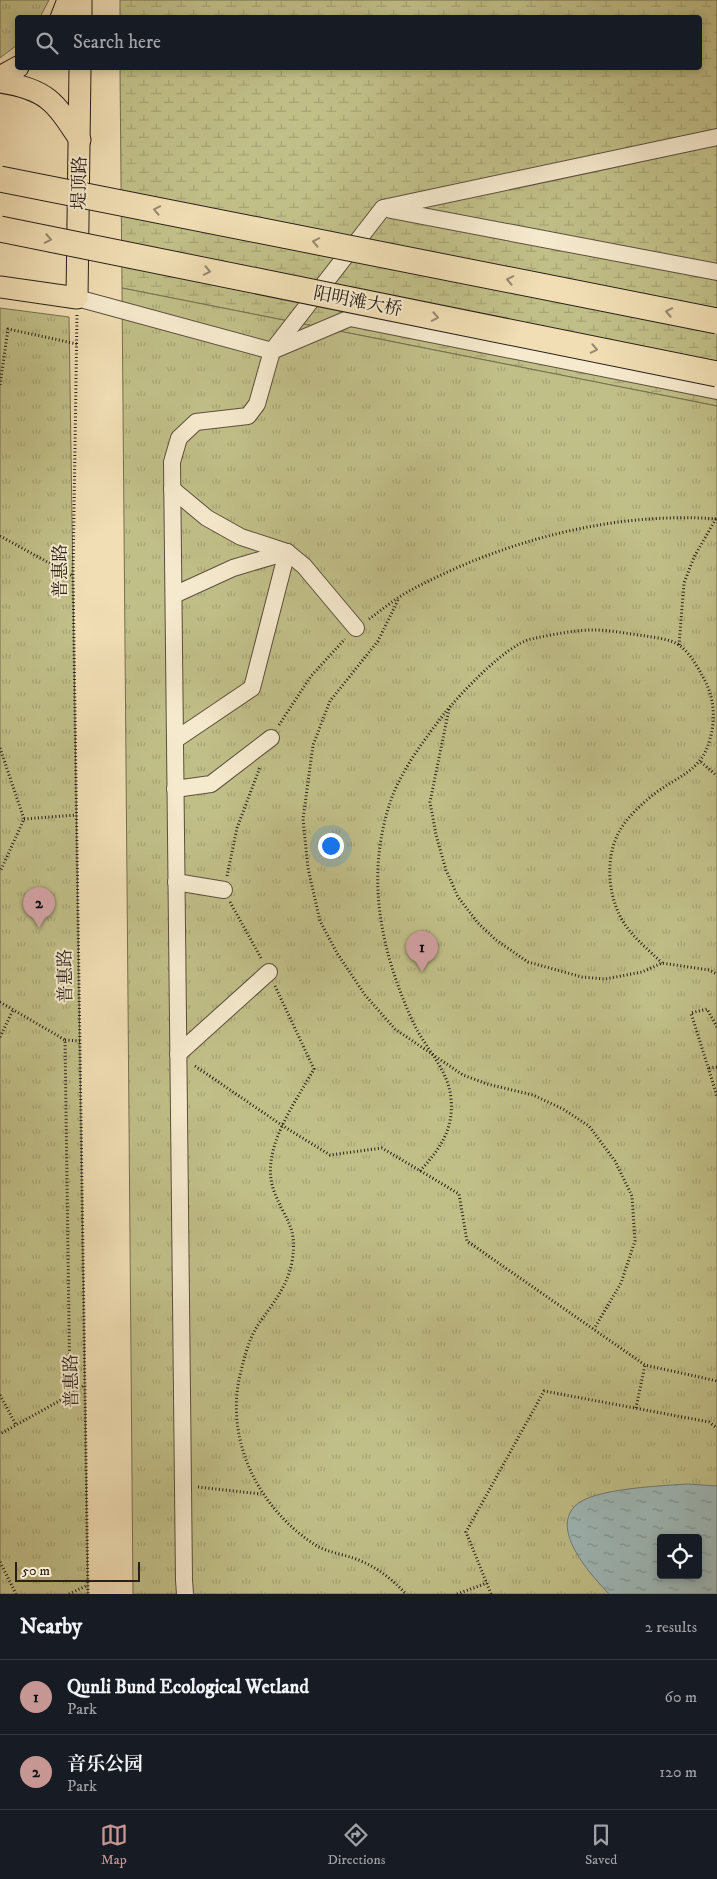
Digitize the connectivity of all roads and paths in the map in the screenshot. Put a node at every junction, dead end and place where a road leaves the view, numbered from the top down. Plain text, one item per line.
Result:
1 (68, 0) edge
2 (81, 0) edge
3 (62, 15) edge
4 (81, 15) edge
5 (15, 69) edge
6 (80, 70) edge
7 (0, 77) edge
8 (0, 82) edge
9 (717, 137) edge
10 (80, 140) junction
11 (0, 179) edge
12 (383, 208) junction
13 (0, 229) edge
14 (717, 272) edge
15 (0, 287) edge
16 (77, 298) junction
17 (717, 321) edge
18 (77, 344) junction
19 (272, 351) junction
20 (717, 374) edge
21 (0, 385) edge
22 (717, 391) edge
23 (172, 489) junction
24 (717, 518) edge
25 (0, 536) edge
26 (287, 552) junction
27 (73, 576) junction
28 (174, 596) junction
29 (398, 599) junction
30 (356, 628) junction
31 (679, 645) junction
32 (450, 708) junction
33 (271, 738) junction
34 (175, 740) junction
35 (0, 748) edge
36 (701, 762) junction
37 (717, 776) edge
38 (175, 790) junction
39 (76, 815) junction
40 (24, 819) junction
41 (0, 872) edge
42 (176, 882) junction
43 (224, 890) junction
44 (662, 963) junction
45 (269, 972) junction
46 (717, 974) edge
47 (0, 1002) edge
48 (14, 1010) junction
49 (717, 1027) edge
50 (0, 1037) edge
51 (65, 1040) junction
52 (80, 1041) junction
53 (178, 1054) junction
54 (433, 1055) junction
55 (717, 1067) edge
56 (709, 1068) junction
57 (717, 1096) edge
58 (283, 1126) junction
59 (420, 1171) junction
60 (594, 1329) junction
61 (645, 1365) junction
62 (717, 1381) edge
63 (85, 1385) junction
64 (0, 1395) edge
65 (70, 1395) junction
66 (636, 1408) junction
67 (16, 1425) junction
68 (717, 1428) edge
69 (0, 1434) edge
70 (182, 1486) junction
71 (262, 1494) junction
72 (0, 1562) edge
73 (487, 1584) junction
74 (88, 1585) junction
75 (16, 1594) edge
76 (69, 1594) edge
77 (88, 1594) edge
78 (186, 1594) edge
79 (406, 1594) edge
80 (457, 1594) edge
81 (491, 1594) edge

1 - 3 main road
2 - 4 main road
5 - 7 main road
6 - 10 main road, 堤顶路
8 - 10 main road
9 - 12 lane
10 - 16 main road, 堤顶路
17 -> 11 highway, bridge
12 - 14 lane
12 - 19 lane
13 -> 20 highway, 阳明滩大桥, bridge
15 - 16 main road
16 - 18 path, 普惠路
16 - 19 lane
18 - 21 path
18 - 27 path, 普惠路
19 - 22 lane
19 - 23 lane
23 - 26 lane
23 - 28 lane
24 - 29 path
24 - 31 path
25 - 27 path
26 - 28 lane
26 - 30 lane
26 - 34 lane
27 - 39 path, 普惠路
28 - 34 lane
29 - 30 path
29 - 54 path
30 - 33 path
31 - 32 path
31 - 36 path
32 - 44 path
32 - 54 path
33 - 38 lane
33 - 43 path
34 - 38 lane
35 - 40 path
36 - 37 path
36 - 44 path
38 - 42 lane
39 - 40 path
39 - 52 path, 普惠路
40 - 41 path
42 - 43 lane
42 - 53 lane
43 - 45 path
44 - 46 path
45 - 53 lane
45 - 58 path
47 - 48 path
48 - 50 path
48 - 51 path
49 - 56 path
51 - 52 path
51 - 65 path
52 - 63 path, 普惠路
53 - 58 path
53 - 70 lane
54 - 59 path
54 - 60 path
55 - 56 path
56 - 57 path
58 - 59 path
58 - 71 path
59 - 60 path
60 - 61 path
61 - 62 path
61 - 66 path
63 - 65 path
63 - 74 path, 普惠路
64 - 67 path
65 - 67 path
66 - 68 path
66 - 73 path
67 - 69 path
70 - 71 path
70 - 78 lane
71 - 79 path
72 - 75 path
73 - 80 path
73 - 81 path
74 - 76 path
74 - 77 path, 普惠路

